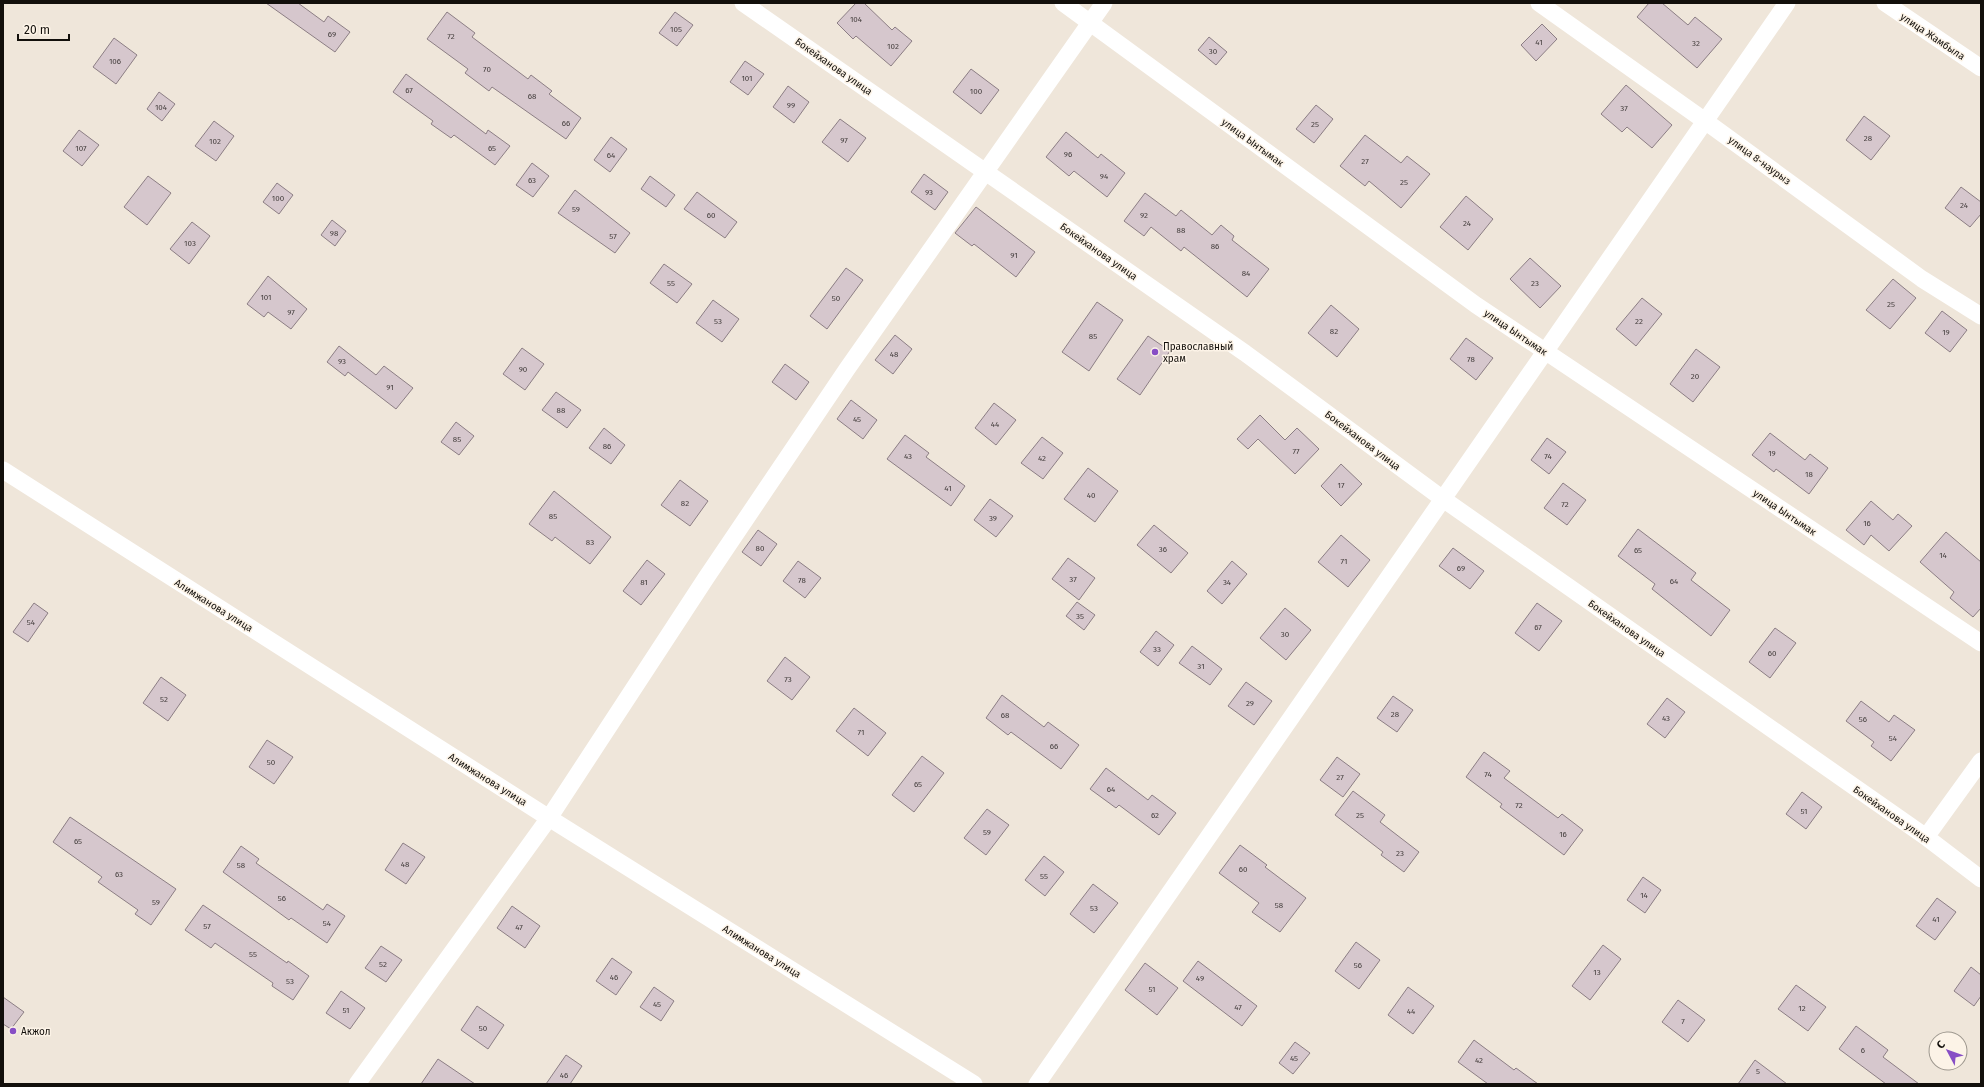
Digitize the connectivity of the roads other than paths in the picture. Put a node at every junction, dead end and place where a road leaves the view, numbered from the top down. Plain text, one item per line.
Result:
1 (743, 3) edge
2 (1063, 3) edge
3 (1104, 3) edge
4 (1539, 3) edge
5 (1787, 3) edge
6 (1885, 3) edge
7 (1090, 23) junction
8 (1981, 68) edge
9 (1705, 120) junction
10 (985, 171) junction
11 (1981, 316) edge
12 (1545, 351) junction
13 (3, 470) edge
14 (1443, 499) junction
15 (1981, 643) edge
16 (1981, 761) edge
17 (549, 818) junction
18 (1926, 837) junction
19 (1981, 879) edge
20 (357, 1084) edge
21 (974, 1084) edge
22 (1037, 1084) edge

1 - 10 street, Бокейханова улица
2 - 7 street, улица Ынтымак
3 - 7 street
4 - 9 street, улица 8-наурыз
5 - 9 street
6 - 8 street, улица Жамбыла
7 - 10 street
7 - 12 street, улица Ынтымак
9 - 11 street, улица 8-наурыз
9 - 12 street
10 - 14 street, Бокейханова улица
10 - 17 street
12 - 14 street
12 - 15 street, улица Ынтымак
13 - 17 street, Алимжанова улица
14 - 18 street, Бокейханова улица
14 - 22 street
16 - 18 street
17 - 20 street
17 - 21 street, Алимжанова улица
18 - 19 street, Бокейханова улица

